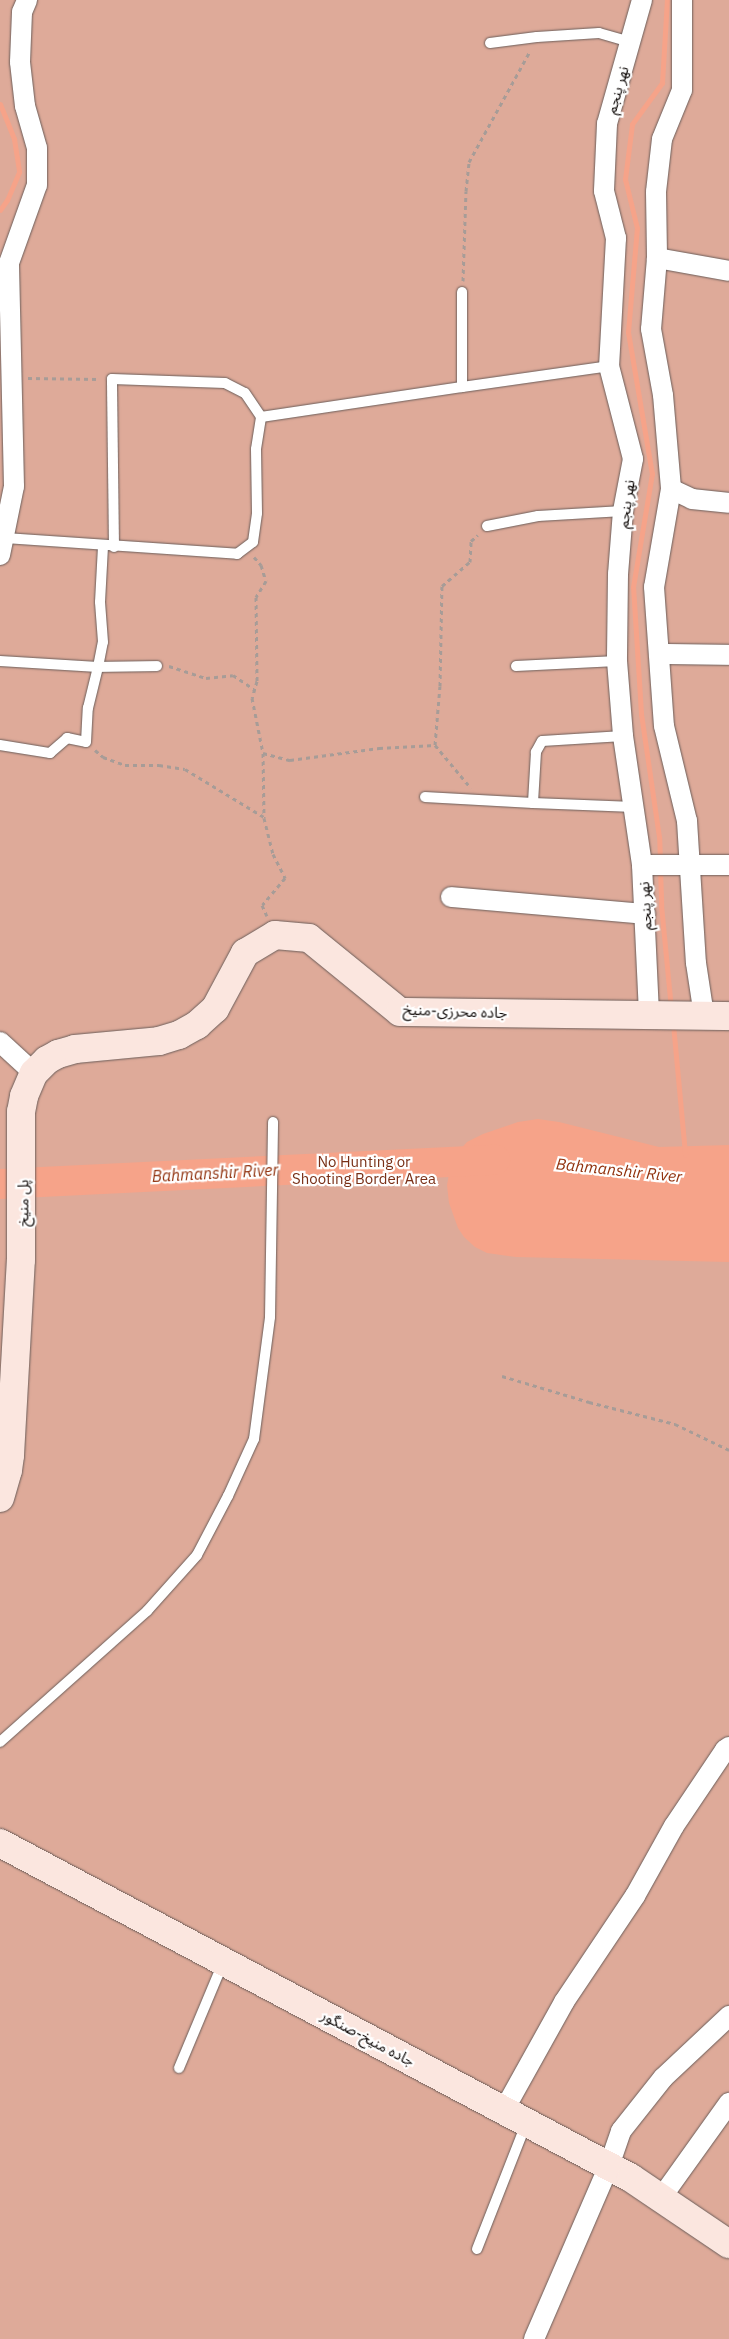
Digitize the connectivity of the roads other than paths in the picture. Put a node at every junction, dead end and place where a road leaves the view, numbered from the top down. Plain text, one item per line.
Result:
1 (27, 0) edge
2 (642, 0) edge
3 (682, 0) edge
4 (631, 42) junction
5 (490, 43) dead end
6 (657, 258) junction
7 (729, 271) edge
8 (462, 292) road end
9 (609, 366) junction
10 (462, 387) junction
11 (261, 417) junction
12 (671, 489) junction
13 (729, 503) edge
14 (623, 511) junction
15 (487, 526) road end
16 (103, 546) junction
17 (2, 547) edge
18 (114, 547) junction
19 (660, 654) junction
20 (729, 656) edge
21 (617, 661) junction
22 (0, 662) edge
23 (157, 666) road end
24 (516, 666) dead end
25 (98, 667) junction
26 (623, 736) junction
27 (0, 745) edge
28 (425, 797) dead end
29 (533, 803) junction
30 (634, 807) junction
31 (663, 865) junction
32 (729, 865) edge
33 (451, 896) dead end
34 (646, 914) junction
35 (653, 1015) junction
36 (706, 1015) edge
37 (0, 1042) edge
38 (34, 1074) junction
39 (273, 1122) dead end
40 (0, 1498) edge
41 (0, 1742) edge
42 (729, 1747) edge
43 (0, 1844) edge
44 (224, 1962) junction
45 (729, 2016) edge
46 (179, 2068) dead end
47 (729, 2104) edge
48 (515, 2116) junction
49 (609, 2166) junction
50 (661, 2198) junction
51 (729, 2244) edge
52 (477, 2249) dead end
53 (534, 2339) edge

1 - 17 street
2 - 4 street, نهر پنجم
3 - 6 street, نهر پنجم
4 - 5 lane
4 - 9 street, نهر پنجم
6 - 7 street
6 - 12 street, نهر پنجم
8 - 10 lane
9 - 10 lane
9 - 14 street, نهر پنجم
10 - 11 lane
11 - 18 lane
11 - 18 lane
12 - 13 street
12 - 19 street, نهر پنجم
14 - 15 lane
14 - 21 street, نهر پنجم
16 - 17 lane
16 - 18 lane
16 - 25 lane
19 - 20 street
19 - 31 street, نهر پنجم
21 - 24 lane
21 - 26 street, نهر پنجم
22 - 25 lane
23 - 25 lane
25 - 27 lane
26 - 29 lane
26 - 30 street, نهر پنجم
28 - 29 lane
29 - 30 lane
30 - 31 street, نهر پنجم
31 - 32 street
31 - 34 street, نهر پنجم
31 - 36 street, نهر پنجم
33 - 34 street
34 - 35 street, نهر پنجم
35 - 36 main road, جاده محرزی-منیخ
35 - 38 main road, جاده محرزی-منیخ
37 - 38 street
38 - 40 main road, پل منیخ
39 - 41 lane
42 - 48 street
43 - 44 main road, جاده منیخ-صنگور
44 - 46 lane
44 - 48 main road, جاده منیخ-صنگور
45 - 49 street
47 - 50 street
48 - 49 main road, جاده منیخ-صنگور
48 - 52 lane
49 - 50 main road, جاده منیخ-صنگور
49 - 53 street
50 - 51 main road, جاده منیخ-صنگور

